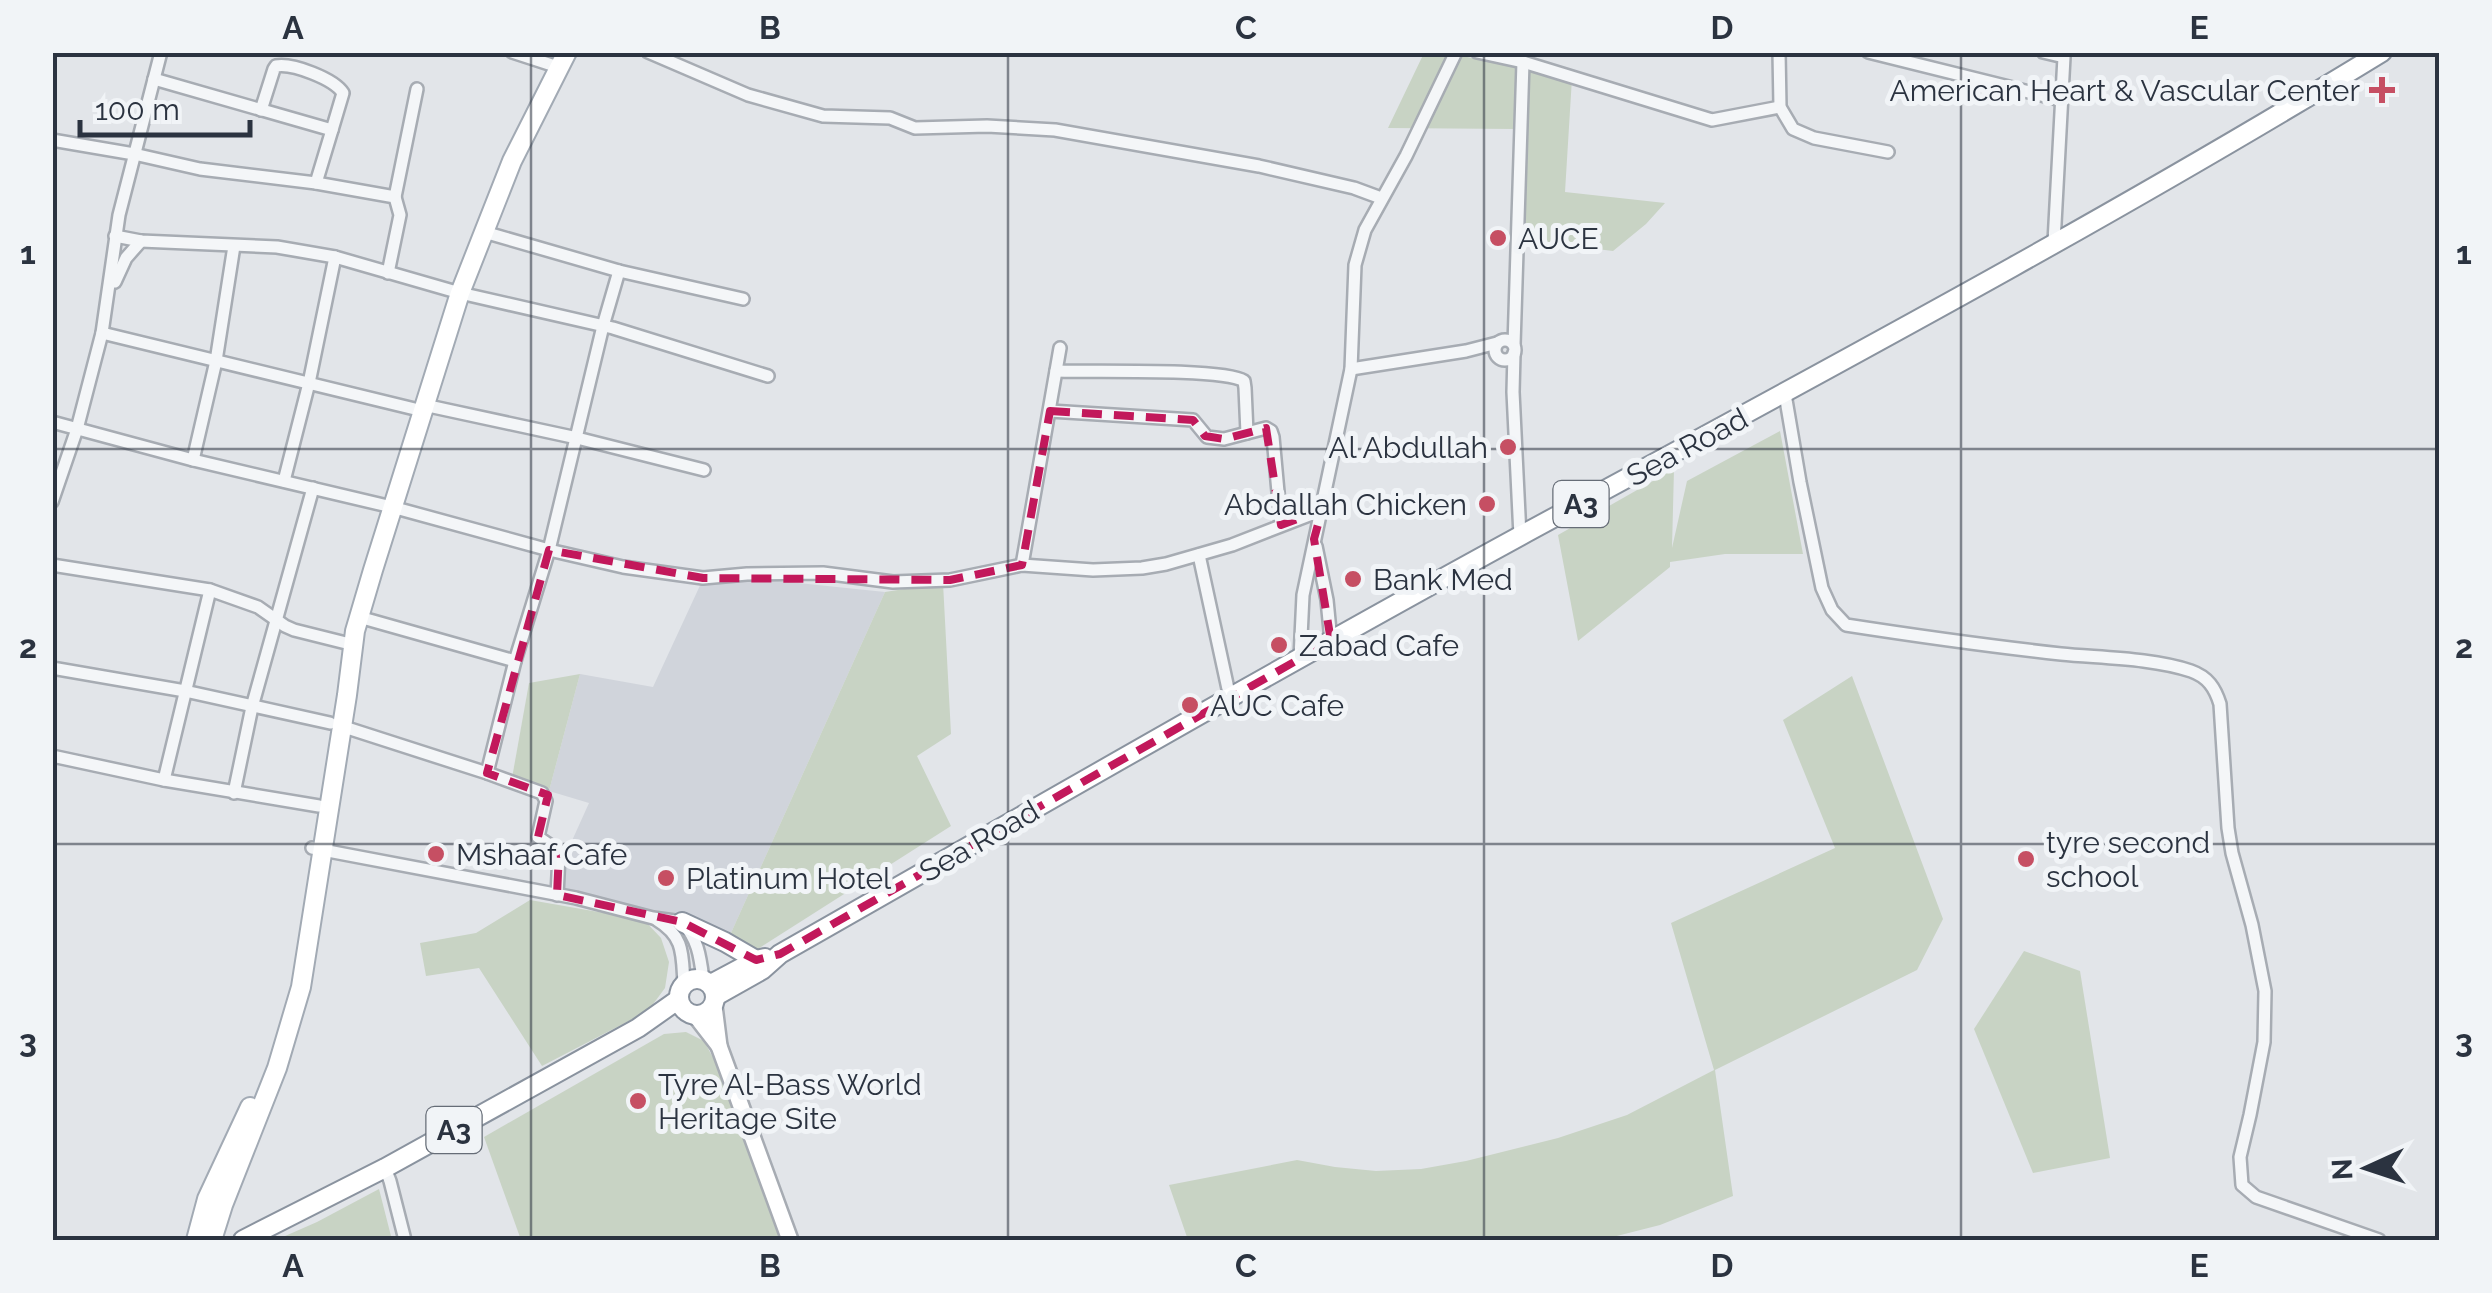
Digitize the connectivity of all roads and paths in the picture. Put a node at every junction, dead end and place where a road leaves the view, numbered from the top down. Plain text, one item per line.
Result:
1 (162, 52) edge
2 (512, 52) edge
3 (648, 52) edge
4 (1456, 52) edge
5 (1478, 52) edge
6 (1778, 52) edge
7 (1868, 52) edge
8 (2044, 52) edge
9 (2382, 52) edge
10 (562, 60) edge
11 (1523, 62) junction
12 (154, 79) junction
13 (417, 89) dead end
14 (2061, 100) junction
15 (1780, 107) junction
16 (260, 110) junction
17 (332, 130) junction
18 (52, 140) edge
19 (1888, 152) dead end
20 (134, 154) junction
21 (316, 183) junction
22 (395, 197) junction
23 (1381, 198) junction
24 (484, 232) junction
25 (115, 236) junction
26 (141, 241) junction
27 (2054, 242) junction
28 (234, 246) junction
29 (335, 258) junction
30 (619, 271) junction
31 (388, 272) junction
32 (460, 294) junction
33 (743, 298) dead end
34 (108, 300) junction
35 (1515, 310) junction
36 (602, 326) junction
37 (102, 333) junction
38 (1060, 348) dead end
39 (1497, 349) junction
40 (1514, 349) junction
41 (216, 362) junction
42 (1351, 369) junction
43 (1056, 371) junction
44 (768, 376) dead end
45 (309, 383) junction
46 (1513, 392) junction
47 (1785, 394) junction
48 (423, 408) junction
49 (1050, 411) junction
50 (52, 422) edge
51 (77, 429) junction
52 (1247, 433) junction
53 (577, 438) junction
54 (193, 460) junction
55 (704, 470) dead end
56 (284, 481) junction
57 (313, 488) junction
58 (52, 502) edge
59 (392, 507) junction
60 (1322, 510) junction
61 (1280, 525) junction
62 (1520, 536) junction
63 (1314, 539) junction
64 (549, 550) junction
65 (1199, 555) junction
66 (52, 565) edge
67 (1022, 565) junction
68 (210, 590) junction
69 (275, 620) junction
70 (353, 634) junction
71 (1331, 641) junction
72 (1300, 658) junction
73 (515, 661) junction
74 (52, 668) edge
75 (185, 692) junction
76 (1230, 698) junction
77 (252, 708) junction
78 (336, 725) junction
79 (52, 756) edge
80 (487, 773) junction
81 (164, 780) junction
82 (234, 793) junction
83 (319, 806) junction
84 (317, 849) junction
85 (557, 895) junction
86 (653, 918) junction
87 (682, 922) junction
88 (780, 954) junction
89 (756, 960) junction
90 (681, 991) junction
91 (711, 991) junction
92 (694, 1015) junction
93 (288, 1017) junction
94 (638, 1028) junction
95 (718, 1046) junction
96 (385, 1168) junction
97 (269, 1229) junction
98 (196, 1240) edge
99 (212, 1240) edge
100 (243, 1240) edge
101 (252, 1240) edge
102 (405, 1240) edge
103 (790, 1240) edge
104 (2379, 1240) edge

1 - 12 street
2 - 10 street
3 - 23 street
4 - 23 street
5 - 11 street
6 - 15 street
7 - 14 street
8 - 14 street
9 - 27 main road, Sea Road / A3
10 - 24 main road
11 - 15 street
11 - 35 street
12 - 16 street
12 - 20 street
13 - 22 street
14 - 27 street
15 - 19 street
16 - 17 street
16 - 17 street
17 - 21 street
18 - 20 street
20 - 21 street
20 - 25 street
21 - 22 street
22 - 31 street
23 - 42 street
24 - 30 street
24 - 32 main road
25 - 26 street
25 - 34 street
26 - 28 street
26 - 34 street
27 - 47 main road, Sea Road / A3
28 - 29 street
28 - 41 street
29 - 31 street
29 - 45 street
30 - 33 street
30 - 36 street
31 - 32 street
32 - 36 street
32 - 48 main road
34 - 37 street
35 - 39 street
35 - 40 street
36 - 44 street
36 - 53 street
37 - 41 street
37 - 51 street
38 - 43 street
39 - 40 street
39 - 40 street
39 - 42 street
39 - 46 street
40 - 46 street
41 - 45 street
41 - 54 street
42 - 60 street
43 - 49 street
43 - 52 street
45 - 48 street
45 - 56 street
46 - 62 street
47 - 62 main road, Sea Road / A3
47 - 104 street
48 - 53 street
48 - 59 main road
49 - 52 street
49 - 67 street
50 - 51 street
51 - 54 street
51 - 58 street
52 - 61 street
53 - 55 street
53 - 64 street
54 - 56 street
56 - 57 street
57 - 59 street
57 - 69 street
59 - 64 street
59 - 70 main road
60 - 61 street
60 - 63 street
61 - 65 street
62 - 71 main road, Sea Road / A3
63 - 71 street
63 - 72 street
64 - 67 street
64 - 73 street
65 - 67 street
65 - 76 street
66 - 68 street
68 - 69 street
68 - 75 street
69 - 70 street
69 - 77 street
70 - 73 street
70 - 78 main road
71 - 72 main road, Sea Road / A3
72 - 76 main road, Sea Road / A3
73 - 80 street
74 - 75 street
75 - 77 street
75 - 81 street
76 - 88 main road, Sea Road / A3
77 - 78 street
77 - 82 street
78 - 80 street
78 - 83 main road
78 - 84 main road
79 - 81 street
80 - 85 street
81 - 82 street
82 - 83 street
83 - 84 main road
84 - 85 street
84 - 93 main road
85 - 86 street
86 - 87 street
86 - 90 street
87 - 89 main road
87 - 91 street
88 - 89 main road, Sea Road / A3
88 - 91 main road, Sea Road / A3
89 - 91 main road, Sea Road / A3
90 - 91 main road
90 - 92 main road
90 - 94 main road, A3
91 - 92 main road
91 - 95 main road
92 - 94 main road, A3
92 - 95 main road
93 - 98 main road
93 - 99 main road
94 - 96 main road, A3
95 - 103 main road
96 - 97 main road, A3
96 - 102 street
97 - 100 main road, A3
97 - 101 main road, A3

